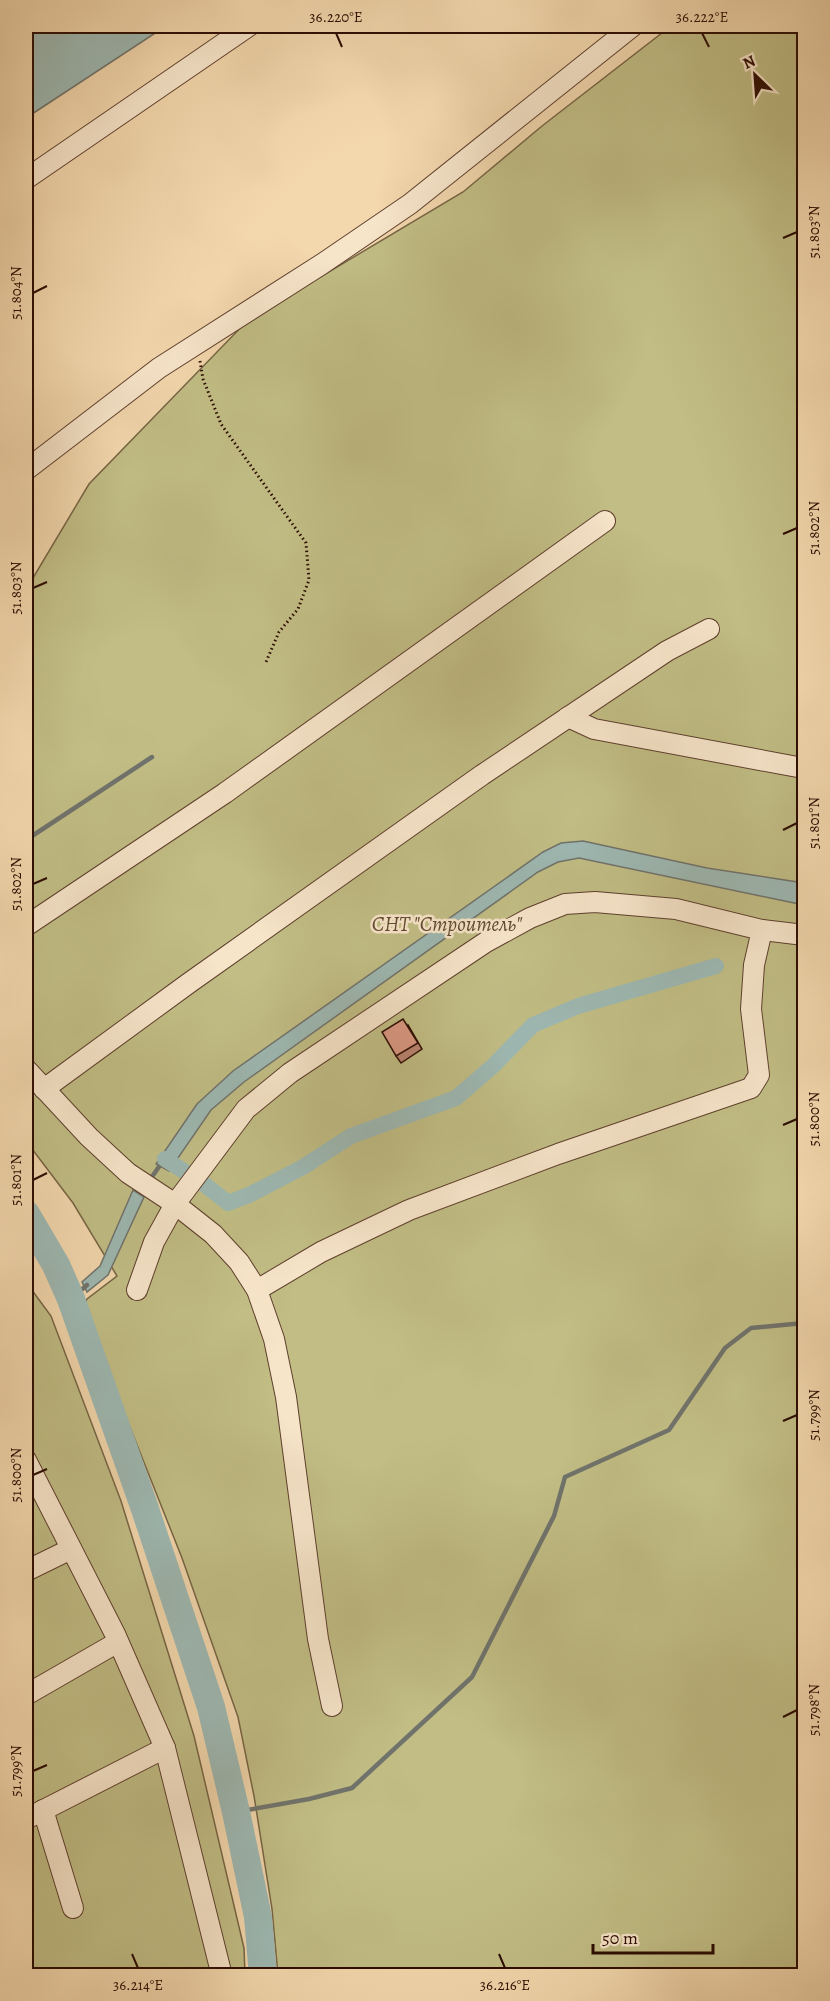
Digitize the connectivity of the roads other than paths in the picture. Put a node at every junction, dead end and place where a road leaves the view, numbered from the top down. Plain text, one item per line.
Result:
1 (249, 26) edge
2 (633, 26) edge
3 (26, 179) edge
4 (26, 470) edge
5 (605, 521) dead end
6 (709, 629) dead end
7 (568, 717) junction
8 (802, 768) dead end
9 (26, 926) edge
10 (762, 930) junction
11 (804, 935) edge
12 (26, 1068) edge
13 (44, 1089) junction
14 (175, 1204) junction
15 (137, 1290) dead end
16 (257, 1290) junction
17 (26, 1460) edge
18 (71, 1549) junction
19 (26, 1571) edge
20 (118, 1642) junction
21 (26, 1695) edge
22 (332, 1707) dead end
23 (165, 1748) junction
24 (44, 1810) junction
25 (26, 1819) edge
26 (73, 1908) dead end
27 (222, 1976) edge

1 - 3 street
2 - 4 street
5 - 9 street
6 - 7 street
7 - 8 street
7 - 13 street
10 - 11 street
10 - 14 street
10 - 16 street
12 - 13 street
13 - 14 street
14 - 15 street
14 - 16 street
16 - 22 street
17 - 18 street
18 - 19 street
18 - 20 street
20 - 21 street
20 - 23 street
23 - 24 street
23 - 27 street
24 - 25 street
24 - 26 street

